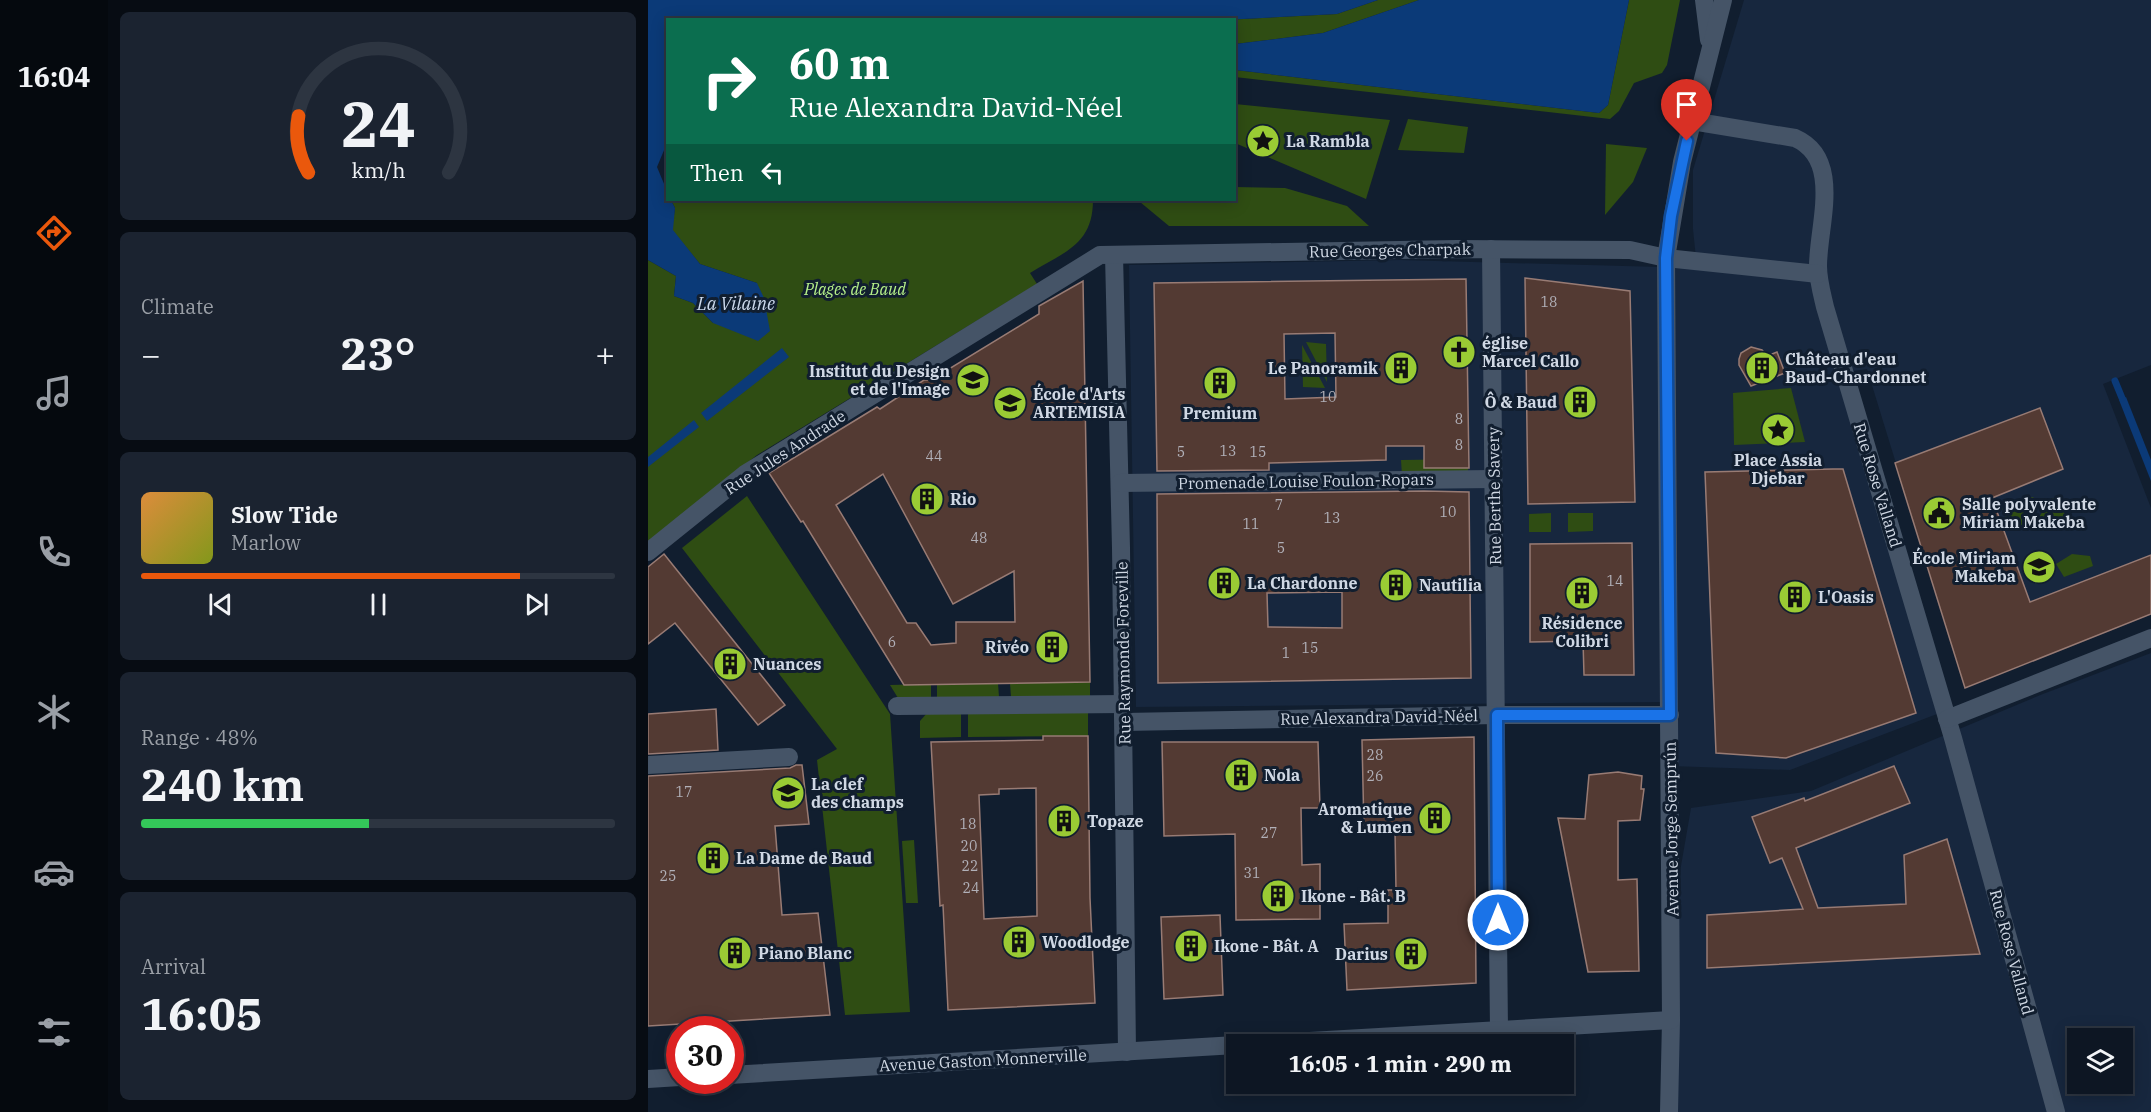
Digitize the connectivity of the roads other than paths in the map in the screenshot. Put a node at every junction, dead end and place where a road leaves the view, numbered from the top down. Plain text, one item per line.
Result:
1 (1704, 0) edge
2 (1723, 0) edge
3 (1710, 47) junction
4 (1692, 121) junction
5 (1491, 249) junction
6 (1114, 255) junction
7 (1666, 258) junction
8 (1818, 274) junction
9 (1493, 479) junction
10 (1120, 483) junction
11 (648, 552) edge
12 (2151, 638) edge
13 (897, 706) dead end
14 (1124, 713) junction
15 (1497, 715) junction
16 (1670, 715) junction
17 (1947, 718) junction
18 (789, 757) dead end
19 (648, 765) edge
20 (1671, 1020) junction
21 (1499, 1030) junction
22 (1430, 1034) edge
23 (1226, 1046) edge
24 (1126, 1052) junction
25 (744, 1074) edge
26 (666, 1078) edge
27 (648, 1079) edge
28 (1669, 1112) edge
29 (2056, 1112) edge

1 - 3 street, Avenue Jorge Semprún
2 - 3 street, Avenue Jorge Semprún
3 - 4 street, Avenue Jorge Semprún
4 - 7 street, Avenue Jorge Semprún
4 - 8 street, Rue Rose Valland
5 - 6 street, Rue Georges Charpak
5 - 7 street, Rue Georges Charpak
5 - 9 street, Rue Berthe Savery
6 - 10 street, Rue Raymonde Foreville
6 - 11 street, Rue Jules Andrade
7 - 8 street, Rue Georges Charpak
7 - 16 street, Avenue Jorge Semprún
8 - 17 street, Rue Rose Valland
9 - 10 street, Promenade Louise Foulon-Ropars
9 - 15 street, Rue Berthe Savery
10 - 14 street, Rue Raymonde Foreville
12 - 17 street
13 - 14 street, Rue Alexandra David-Néel
14 - 15 street, Rue Alexandra David-Néel
14 - 24 street, Rue Raymonde Foreville
15 - 16 street, Rue Alexandra David-Néel
15 - 21 street, Rue Berthe Savery
16 - 20 street, Avenue Jorge Semprún
17 - 29 street, Rue Rose Valland
18 - 19 street
20 - 21 street
20 - 28 street, Avenue Jorge Semprún
21 - 22 street
23 - 24 street, Avenue Gaston Monnerville
24 - 25 street, Avenue Gaston Monnerville
26 - 27 street

